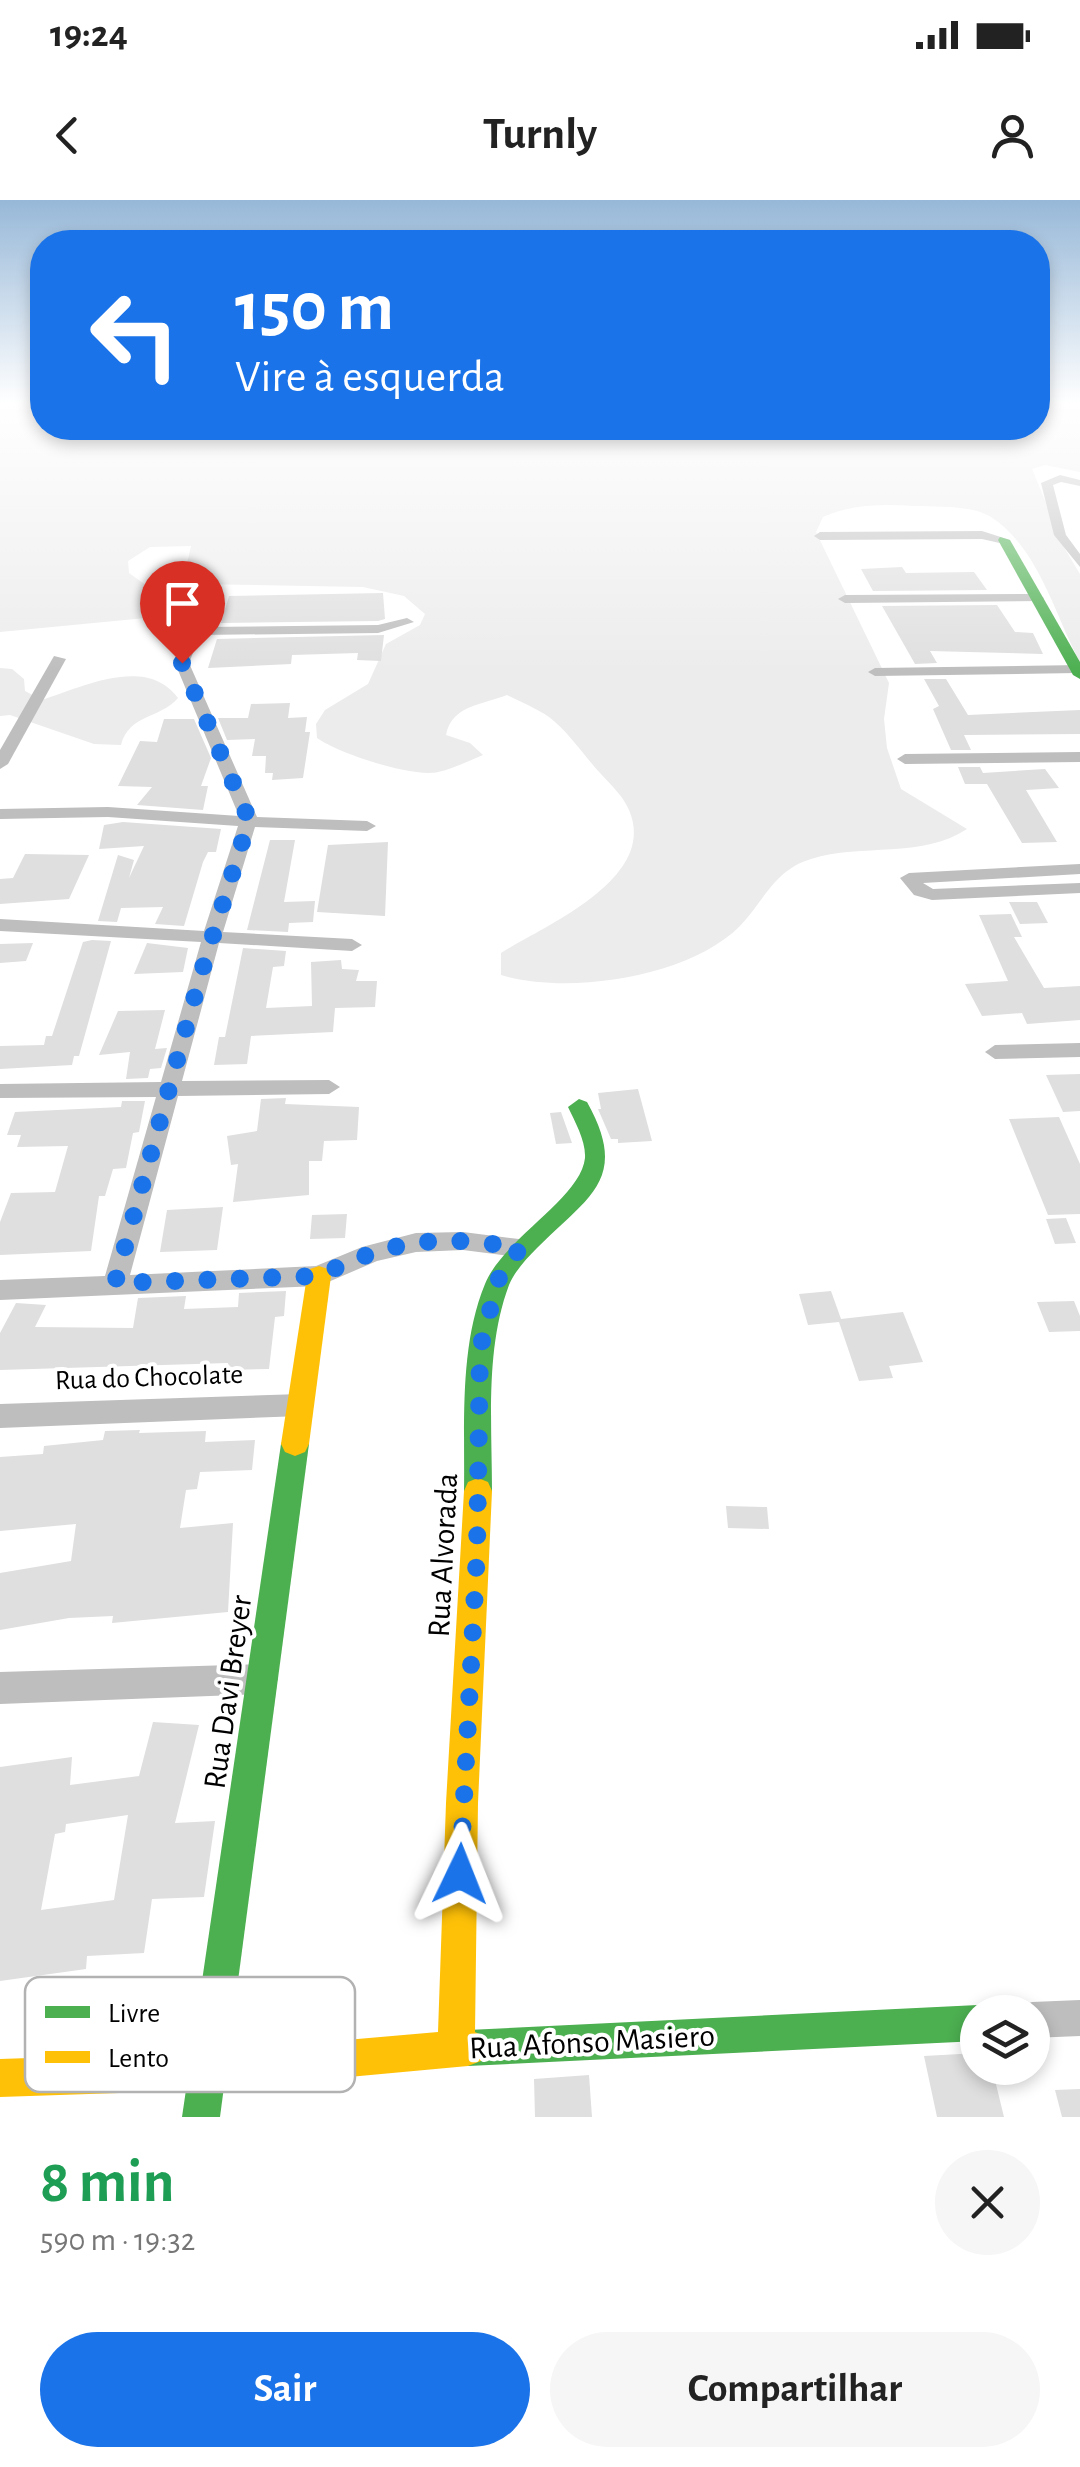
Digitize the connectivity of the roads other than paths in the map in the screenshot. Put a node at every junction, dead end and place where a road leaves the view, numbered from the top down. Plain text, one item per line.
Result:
1 (1049, 492) edge
2 (820, 536) dead end
3 (1080, 563) edge
4 (211, 590) dead end
5 (1037, 598) junction
6 (844, 599) dead end
7 (407, 622) dead end
8 (194, 631) junction
9 (59, 660) dead end
10 (874, 672) dead end
11 (1078, 672) edge
12 (1080, 757) edge
13 (905, 759) dead end
14 (0, 764) edge
15 (0, 814) edge
16 (249, 820) junction
17 (367, 826) dead end
18 (1080, 869) edge
19 (1080, 888) edge
20 (0, 925) edge
21 (211, 940) junction
22 (352, 945) dead end
23 (1080, 1050) edge
24 (995, 1052) dead end
25 (330, 1087) dead end
26 (167, 1091) junction
27 (0, 1092) edge
28 (579, 1107) dead end
29 (520, 1248) junction
30 (319, 1276) junction
31 (115, 1283) junction
32 (0, 1290) edge
33 (301, 1405) junction
34 (0, 1416) edge
35 (263, 1679) junction
36 (0, 1688) edge
37 (221, 1977) edge
38 (1080, 2018) edge
39 (1050, 2019) edge
40 (960, 2024) edge
41 (456, 2049) junction
42 (355, 2058) edge
43 (25, 2077) edge
44 (0, 2078) edge
45 (205, 2092) edge
46 (201, 2117) edge

1 - 3 street
2 - 5 street
4 - 8 street
5 - 6 street
5 - 11 street
7 - 8 street
8 - 16 street
9 - 14 street
10 - 11 street
12 - 13 street
15 - 16 street
16 - 17 street
16 - 21 street
18 - 19 street
20 - 21 street
21 - 22 street
21 - 26 street
23 - 24 street
25 - 26 street
26 - 27 street
26 - 31 street
28 - 29 street, Rua Alvorada
29 - 30 street
29 - 41 street, Rua Alvorada
30 - 31 street
30 - 33 street, Rua Davi Breyer
31 - 32 street
33 - 34 street, Rua do Chocolate
33 - 35 street, Rua Davi Breyer
35 - 36 street
35 - 37 street, Rua Davi Breyer
38 - 39 street
40 - 41 street, Rua Afonso Masiero
41 - 42 street, Rua Afonso Masiero
43 - 44 street, Rua Afonso Masiero
45 - 46 street, Rua Davi Breyer

